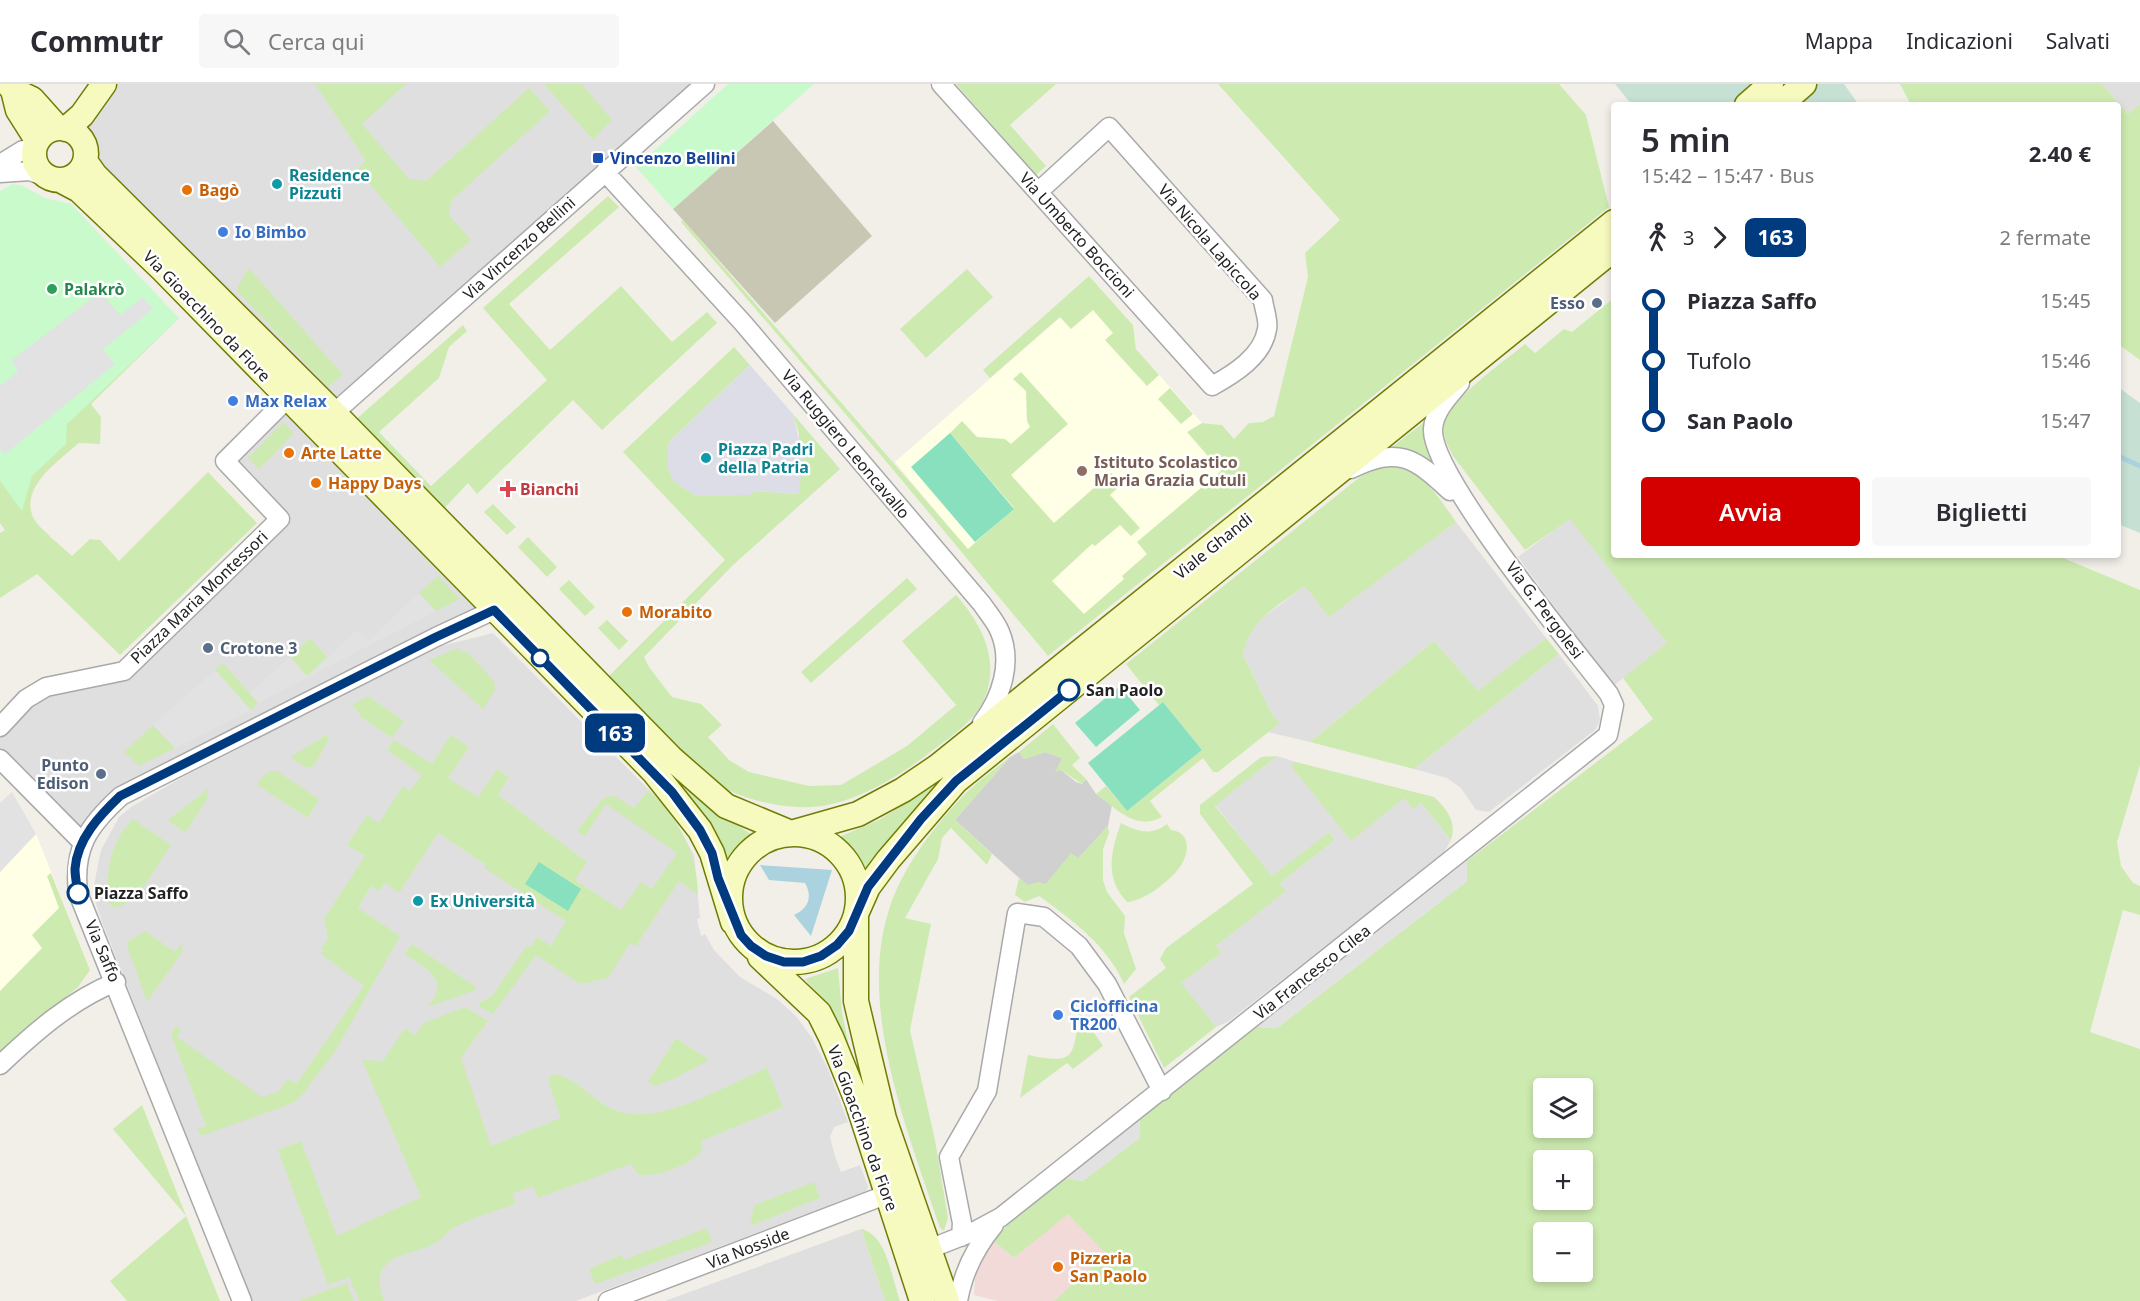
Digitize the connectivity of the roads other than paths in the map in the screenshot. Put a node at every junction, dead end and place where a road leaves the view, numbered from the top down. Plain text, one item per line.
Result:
1 (104, 84) edge
2 (705, 84) edge
3 (941, 84) edge
4 (1771, 84) edge
5 (1804, 84) edge
6 (10, 87) edge
7 (1750, 102) edge
8 (1783, 102) edge
9 (71, 127) junction
10 (35, 144) junction
11 (86, 161) junction
12 (0, 164) edge
13 (605, 172) junction
14 (0, 173) edge
15 (54, 179) junction
16 (1038, 192) junction
17 (1611, 225) edge
18 (1611, 251) edge
19 (1485, 340) junction
20 (1212, 386) joint
21 (288, 398) junction
22 (334, 412) junction
23 (1307, 498) junction
24 (1466, 506) junction
25 (494, 610) junction
26 (1613, 718) joint
27 (0, 727) edge
28 (969, 742) junction
29 (0, 759) edge
30 (791, 833) junction
31 (83, 843) junction
32 (856, 914) junction
33 (733, 922) junction
34 (751, 946) junction
35 (116, 982) junction
36 (0, 1065) edge
37 (1162, 1091) junction
38 (888, 1194) junction
39 (1001, 1217) junction
40 (961, 1237) junction
41 (928, 1249) junction
42 (242, 1301) edge
43 (608, 1301) edge
44 (922, 1301) edge
45 (947, 1301) edge
46 (958, 1301) edge

1 - 9 street
2 - 13 street, Via Vincenzo Bellini
3 - 16 street, Via Umberto Boccioni
4 - 7 street
5 - 8 street
6 - 9 street
6 - 10 street
9 - 10 street
9 - 11 street
10 - 12 street
10 - 15 street
11 - 15 street
11 - 22 street, Via Gioacchino da Fiore
13 - 22 street, Via Vincenzo Bellini
13 - 28 street, Via Ruggiero Leoncavallo
14 - 15 street
15 - 21 street, Via Gioacchino da Fiore
16 - 20 street, Via Umberto Boccioni
16 - 20 street, Via Nicola Lapiccola
17 - 19 street, Viale Ghandi
18 - 19 street, Viale Ghandi
19 - 23 street, Viale Ghandi
19 - 24 street
19 - 28 street, Viale Ghandi
21 - 25 street, Via Gioacchino da Fiore
21 - 27 street, Piazza Maria Montessori
22 - 30 street, Via Gioacchino da Fiore
23 - 24 street
23 - 32 street, Viale Ghandi
24 - 26 street, Via G. Pergolesi
25 - 31 street, Via Saffo
25 - 33 street, Via Gioacchino da Fiore
26 - 37 street, Via Francesco Cilea
28 - 30 street, Viale Ghandi
29 - 31 street
30 - 32 street
30 - 33 street
31 - 35 street, Via Saffo
32 - 34 street
32 - 41 street, Via Gioacchino da Fiore
33 - 34 street
34 - 38 street, Via Gioacchino da Fiore
35 - 36 street
35 - 42 street, Via Saffo
37 - 39 street, Via Francesco Cilea
37 - 40 street
38 - 43 street, Via Nosside
38 - 44 street, Via Gioacchino da Fiore
39 - 40 street
39 - 46 street
40 - 41 street
41 - 45 street, Via Gioacchino da Fiore

